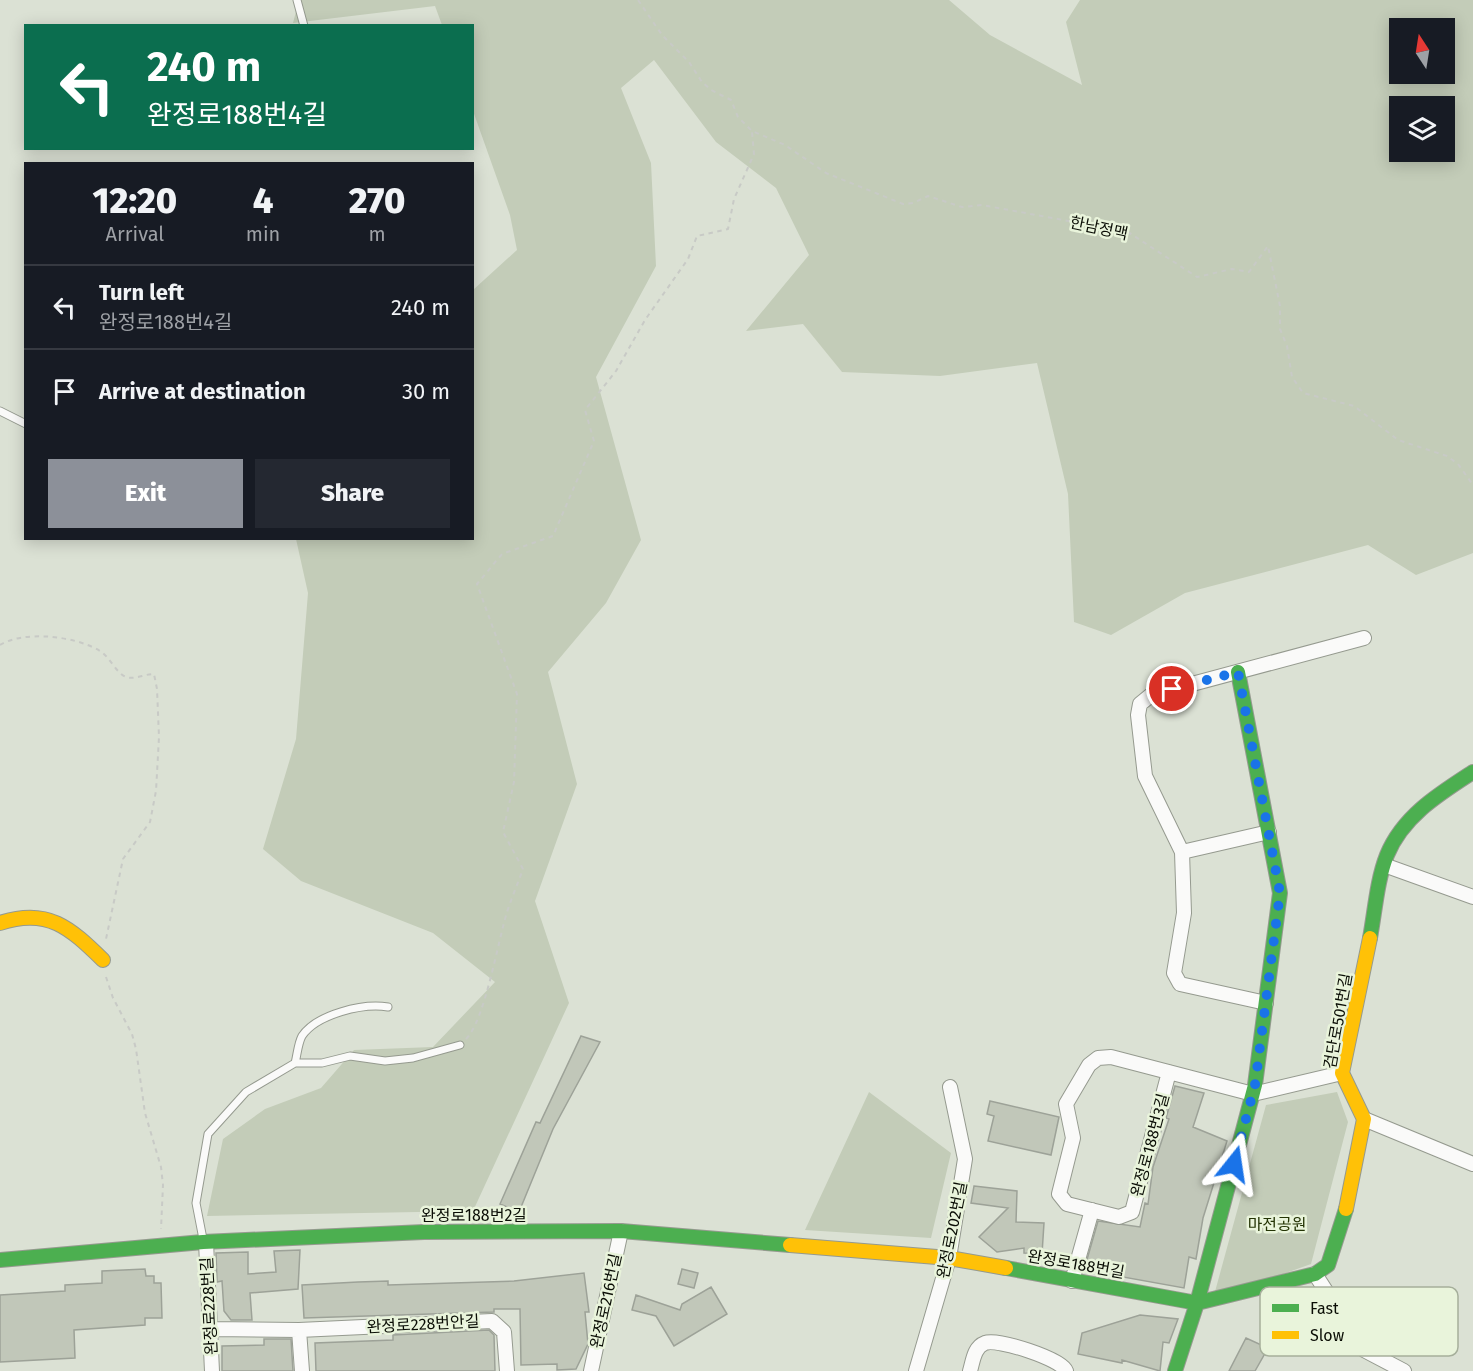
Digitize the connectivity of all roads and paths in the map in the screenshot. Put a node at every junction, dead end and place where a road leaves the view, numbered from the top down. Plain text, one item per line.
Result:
1 (297, 0) edge
2 (638, 0) edge
3 (303, 24) edge
4 (752, 131) junction
5 (0, 411) edge
6 (24, 423) edge
7 (1473, 485) edge
8 (1364, 638) dead end
9 (0, 645) edge
10 (1238, 672) junction
11 (1473, 772) edge
12 (1269, 832) junction
13 (1182, 852) junction
14 (1384, 865) junction
15 (1473, 897) edge
16 (0, 923) edge
17 (103, 960) junction
18 (1266, 1003) junction
19 (388, 1007) dead end
20 (460, 1045) joint
21 (295, 1064) junction
22 (1169, 1072) junction
23 (1342, 1073) junction
24 (950, 1087) dead end
25 (1253, 1094) junction
26 (1364, 1119) junction
27 (1473, 1164) edge
28 (1092, 1210) junction
29 (621, 1231) junction
30 (205, 1242) junction
31 (158, 1246) junction
32 (949, 1258) junction
33 (0, 1260) edge
34 (1315, 1274) junction
35 (1072, 1281) junction
36 (1262, 1287) edge
37 (1323, 1287) edge
38 (1260, 1288) edge
39 (1197, 1303) junction
40 (210, 1329) junction
41 (299, 1330) junction
42 (1375, 1356) edge
43 (212, 1371) edge
44 (302, 1371) edge
45 (507, 1371) edge
46 (591, 1371) edge
47 (916, 1371) edge
48 (970, 1371) edge
49 (1066, 1371) edge
50 (1175, 1371) edge
51 (1404, 1371) edge

1 - 3 lane
2 - 4 path, 한남정맥
4 - 7 path, 한남정맥
4 - 20 path
5 - 6 lane
8 - 10 street
9 - 17 path
10 - 12 street
10 - 13 street
11 - 14 street, 검단로501번길
12 - 13 street
12 - 18 street
13 - 18 street
14 - 15 street
14 - 23 street, 검단로501번길
16 - 17 street
17 - 31 path
18 - 25 street
19 - 21 lane
20 - 21 lane
21 - 30 lane
22 - 25 street, 완정로188번3길
22 - 28 street, 완정로188번3길
22 - 28 street, 완정로188번3길
23 - 25 street
23 - 26 street, 검단로501번길
24 - 32 street, 완정로202번길
25 - 39 street
26 - 27 street
26 - 34 street
28 - 35 street
29 - 30 street, 완정로188번2길
29 - 32 street, 완정로188번2길
29 - 46 street, 완정로216번길
30 - 31 street, 완정로188번2길
30 - 40 street, 완정로228번길
31 - 33 street, 완정로188번2길
32 - 35 street, 완정로188번길
32 - 47 street, 완정로202번길
34 - 36 street
34 - 37 street
35 - 39 street, 완정로188번길
38 - 39 street
39 - 50 street
40 - 41 street, 완정로228번안길
40 - 43 street, 완정로228번길
41 - 44 street
41 - 45 street, 완정로228번안길
42 - 51 street
48 - 49 street

